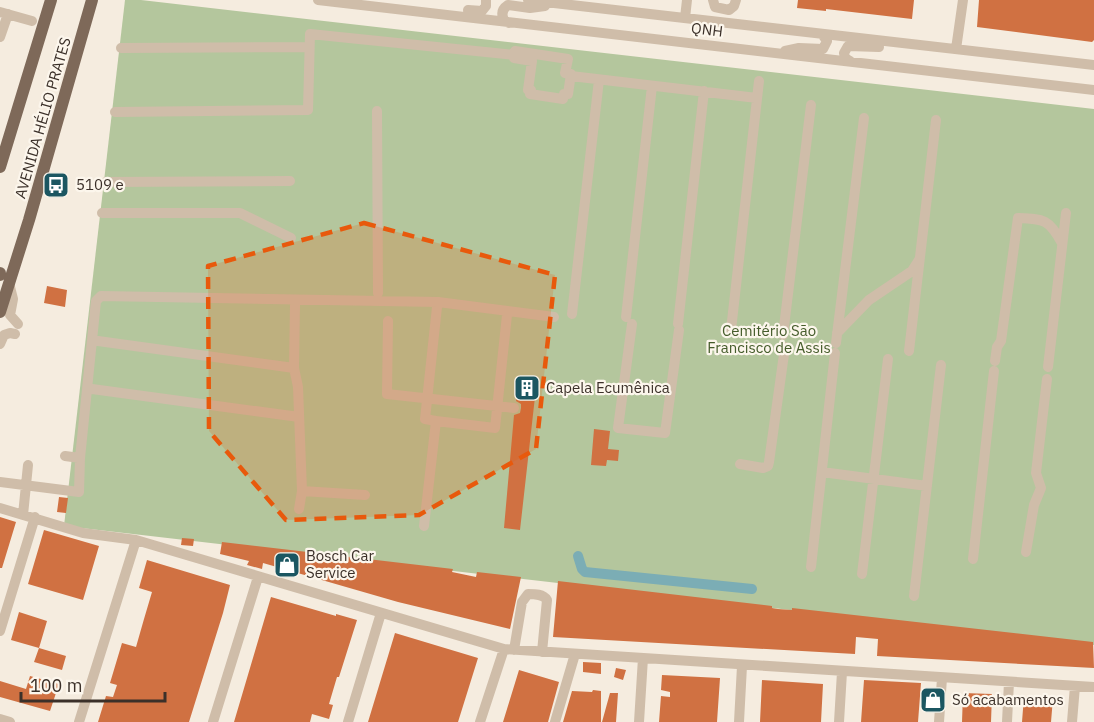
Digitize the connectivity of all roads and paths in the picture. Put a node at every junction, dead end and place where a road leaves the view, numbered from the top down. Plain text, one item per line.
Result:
1 (51, 0) edge
2 (92, 0) edge
3 (318, 0) edge
4 (486, 0) edge
5 (528, 0) edge
6 (687, 0) edge
7 (713, 0) edge
8 (736, 0) edge
9 (963, 0) edge
10 (557, 2) edge
11 (435, 12) junction
12 (4, 13) edge
13 (685, 18) junction
14 (32, 21) dead end
15 (509, 23) junction
16 (822, 34) junction
17 (0, 37) edge
18 (897, 42) junction
19 (309, 47) junction
20 (121, 48) dead end
21 (956, 49) junction
22 (773, 53) junction
23 (514, 55) junction
24 (849, 61) junction
25 (1094, 65) edge
26 (571, 76) junction
27 (599, 80) junction
28 (759, 81) dead end
29 (1094, 83) edge
30 (652, 86) junction
31 (1068, 87) junction
32 (1094, 90) edge
33 (704, 91) junction
34 (757, 98) junction
35 (811, 105) dead end
36 (377, 111) dead end
37 (115, 112) dead end
38 (864, 118) dead end
39 (936, 120) dead end
40 (0, 167) edge
41 (106, 182) dead end
42 (290, 182) dead end
43 (102, 213) dead end
44 (1066, 213) dead end
45 (291, 238) dead end
46 (1062, 243) junction
47 (920, 258) junction
48 (3, 277) edge
49 (378, 293) dead end
50 (295, 304) dead end
51 (437, 307) dead end
52 (0, 312) edge
53 (572, 314) dead end
54 (507, 315) dead end
55 (554, 317) dead end
56 (388, 321) dead end
57 (731, 330) dead end
58 (783, 335) dead end
59 (98, 341) dead end
60 (836, 343) junction
61 (0, 344) edge
62 (785, 347) dead end
63 (909, 351) dead end
64 (888, 359) dead end
65 (941, 365) dead end
66 (1048, 367) dead end
67 (294, 368) junction
68 (1047, 379) dead end
69 (93, 389) dead end
70 (428, 399) junction
71 (497, 406) junction
72 (514, 408) dead end
73 (299, 417) junction
74 (435, 421) junction
75 (65, 456) dead end
76 (80, 458) junction
77 (740, 464) dead end
78 (28, 465) dead end
79 (822, 472) junction
80 (874, 479) junction
81 (0, 482) edge
82 (27, 485) junction
83 (927, 486) junction
84 (302, 491) junction
85 (365, 495) dead end
86 (0, 508) edge
87 (299, 509) dead end
88 (29, 516) junction
89 (424, 526) dead end
90 (136, 540) junction
91 (1026, 552) dead end
92 (973, 560) dead end
93 (811, 567) dead end
94 (862, 574) dead end
95 (258, 577) junction
96 (914, 596) dead end
97 (381, 613) junction
98 (0, 631) edge
99 (509, 649) junction
100 (542, 652) junction
101 (575, 654) junction
102 (643, 658) junction
103 (742, 666) junction
104 (842, 672) junction
105 (942, 678) junction
106 (1009, 682) junction
107 (1075, 686) junction
108 (1094, 687) edge
109 (0, 719) edge
110 (10, 722) edge
111 (79, 722) edge
112 (213, 722) edge
113 (348, 722) edge
114 (480, 722) edge
115 (555, 722) edge
116 (639, 722) edge
117 (739, 722) edge
118 (839, 722) edge
119 (939, 722) edge
120 (1007, 722) edge
121 (1072, 722) edge

1 - 40 main road, AVENIDA HÉLIO PRATES
2 - 48 main road, AVENIDA HÉLIO PRATES
3 - 11 street, QNH
4 - 11 street
5 - 10 street, QNH
6 - 13 street
7 - 8 street
9 - 21 street
10 - 13 street, QNH
10 - 15 street
11 - 15 street, QNH
12 - 14 street
12 - 17 street
13 - 16 street, QNH
15 - 22 street, QNH
16 - 18 street, QNH
16 - 22 street
18 - 21 street, QNH
18 - 24 street
19 - 20 street
19 - 23 street
19 - 37 street
21 - 25 street, QNH
22 - 24 street, QNH
23 - 26 street
23 - 26 street
24 - 31 street, QNH
26 - 27 street
27 - 30 street
27 - 53 street
28 - 34 street
29 - 31 street
30 - 33 street
30 - 33 street
31 - 32 street, QNH
33 - 34 street
34 - 57 street
35 - 58 street
36 - 49 street
38 - 60 street
39 - 47 street
41 - 42 street
43 - 45 street
44 - 46 street
46 - 66 street
46 - 92 street
47 - 60 street
47 - 63 street
48 - 52 main road, AVENIDA HÉLIO PRATES
48 - 61 street
50 - 67 street
51 - 70 street
54 - 71 street
55 - 76 street
56 - 70 street
59 - 67 street
60 - 79 street
62 - 77 street
64 - 80 street
65 - 83 street
67 - 73 street
68 - 91 street
69 - 73 street
70 - 71 street
70 - 74 street
71 - 72 street
71 - 74 street
73 - 84 street
74 - 89 street
75 - 76 street
76 - 82 street
78 - 82 street
79 - 80 street
79 - 93 street
80 - 83 street
80 - 94 street
81 - 82 street
82 - 88 street
83 - 96 street
84 - 85 street
84 - 87 street
86 - 88 street
88 - 90 street
88 - 98 street
90 - 95 street
90 - 111 street
95 - 97 street
95 - 112 street
97 - 99 street
97 - 113 street
99 - 100 street
99 - 100 street
99 - 114 street
100 - 101 street
101 - 102 street
101 - 115 street
102 - 103 street
102 - 116 street
103 - 104 street
103 - 117 street
104 - 105 street
104 - 118 street
105 - 106 street
105 - 119 street
106 - 107 street
106 - 120 street
107 - 108 street
107 - 121 street
109 - 110 street

